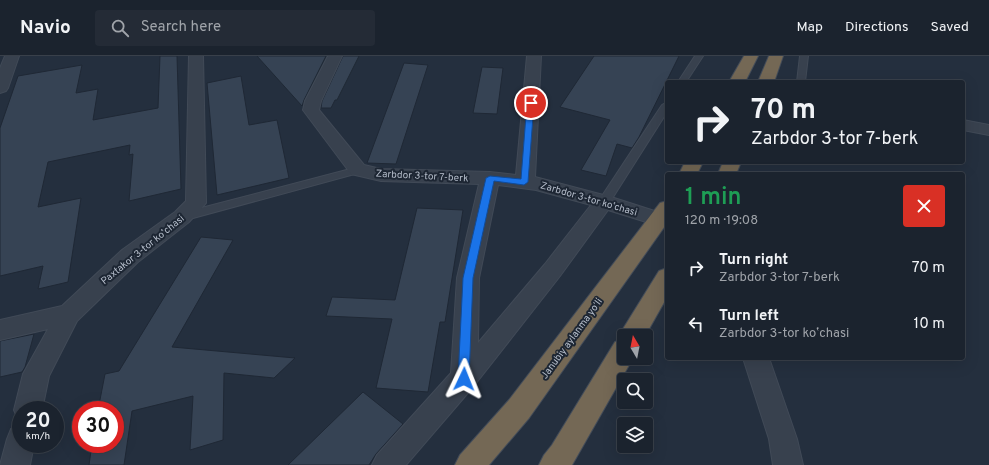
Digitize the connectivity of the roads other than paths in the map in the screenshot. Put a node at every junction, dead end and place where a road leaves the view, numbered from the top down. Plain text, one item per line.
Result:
1 (12, 56) edge
2 (196, 56) edge
3 (335, 56) edge
4 (534, 56) edge
5 (699, 56) edge
6 (751, 56) edge
7 (776, 56) edge
8 (804, 56) edge
9 (683, 80) edge
10 (738, 80) edge
11 (767, 80) edge
12 (801, 80) edge
13 (0, 88) edge
14 (665, 108) edge
15 (965, 124) edge
16 (989, 130) edge
17 (358, 170) junction
18 (490, 178) junction
19 (524, 182) junction
20 (604, 202) junction
21 (663, 213) edge
22 (182, 217) junction
23 (665, 280) edge
24 (69, 314) junction
25 (636, 329) edge
26 (0, 330) edge
27 (757, 360) edge
28 (617, 362) edge
29 (464, 379) junction
30 (30, 401) edge
31 (18, 453) edge
32 (15, 465) edge
33 (387, 465) edge
34 (470, 465) edge
35 (554, 465) edge
36 (788, 465) edge

1 - 13 street
2 - 22 street, Paxtakor 3-tor koʼchasi
3 - 17 street
4 - 19 street
5 - 9 lane
6 - 10 highway
7 - 11 highway
8 - 12 lane
14 - 20 lane
15 - 16 street
17 - 18 street, Zarbdor 3-tor 7-berk
17 - 22 lane
18 - 19 street, Zarbdor 3-tor 7-berk
18 - 29 street
19 - 20 street, Zarbdor 3-tor koʼchasi
20 - 21 street, Zarbdor 3-tor koʼchasi
20 - 29 street
21 - 34 highway, Janubiy aylanma yoʻli
22 - 24 street, Paxtakor 3-tor koʼchasi
23 - 25 highway
24 - 26 street
24 - 30 street, Paxtakor 3-tor koʼchasi
27 - 36 street
28 - 35 highway
29 - 33 street
31 - 32 street

